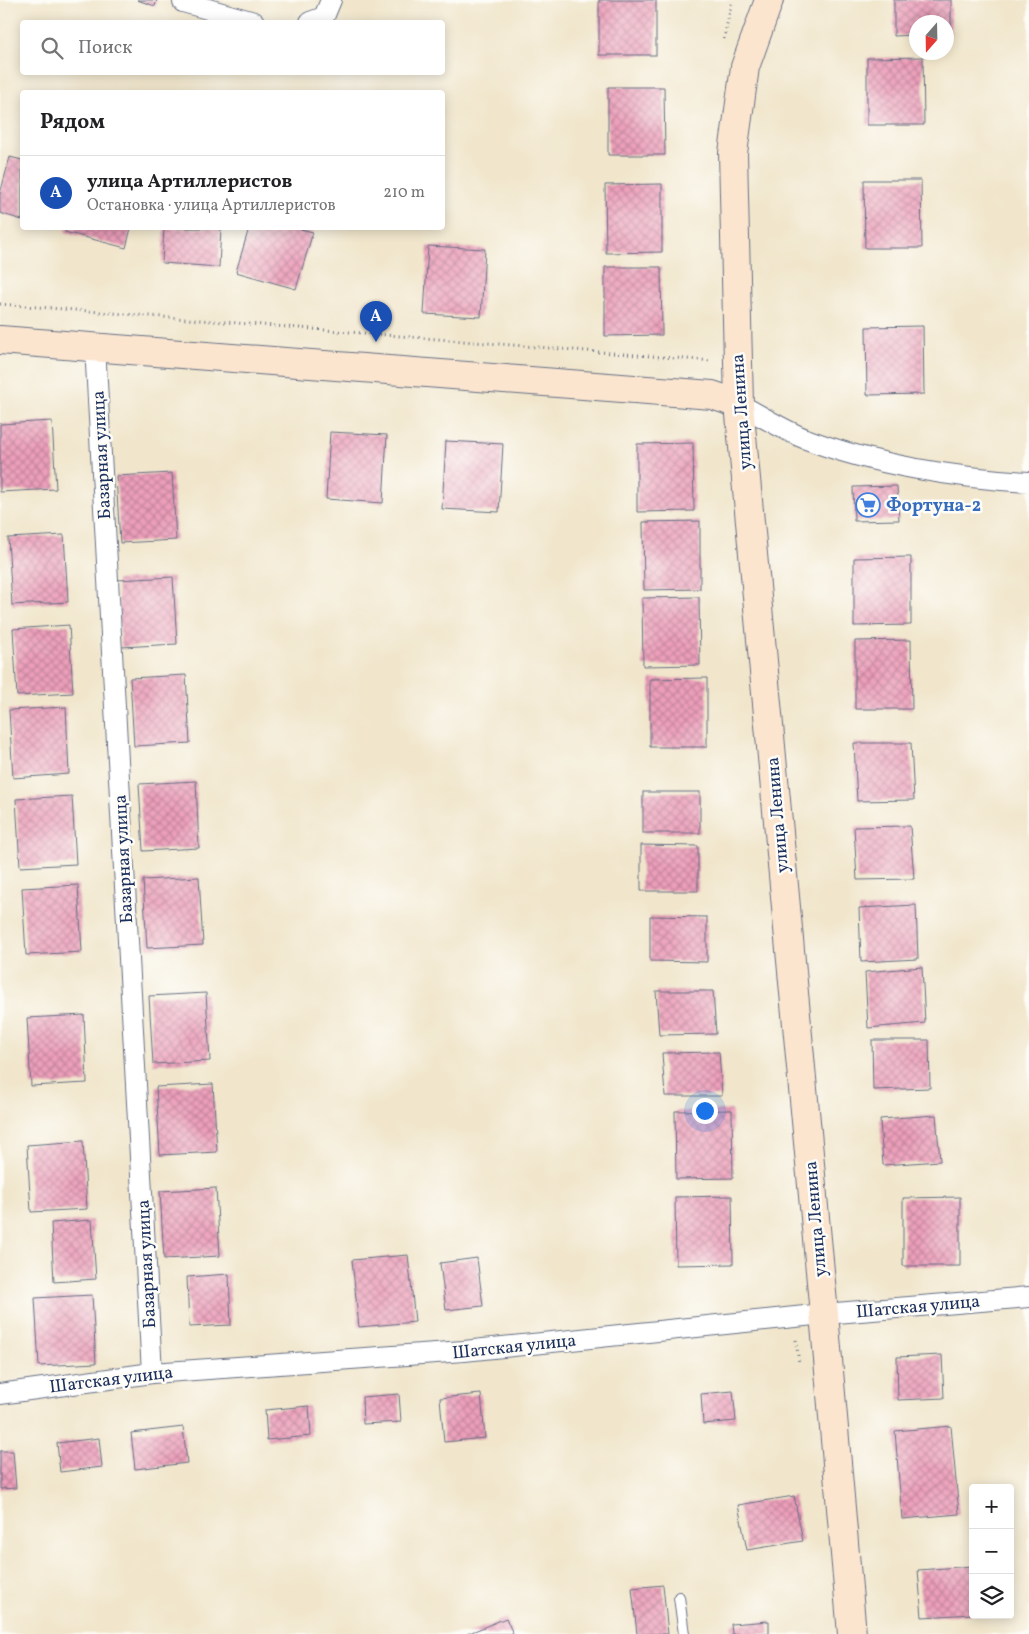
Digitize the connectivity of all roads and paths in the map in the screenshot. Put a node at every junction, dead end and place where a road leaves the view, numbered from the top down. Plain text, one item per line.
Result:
1 (331, 0) edge
2 (769, 0) edge
3 (183, 2) dead end
4 (247, 20) edge
5 (316, 20) edge
6 (0, 304) edge
7 (0, 340) edge
8 (95, 346) junction
9 (738, 362) junction
10 (739, 404) junction
11 (1029, 482) edge
12 (1029, 1297) edge
13 (824, 1314) junction
14 (152, 1373) junction
15 (0, 1394) edge
16 (679, 1597) dead end
17 (684, 1634) edge
18 (852, 1634) edge

1 - 5 street
2 - 9 main road, улица Ленина
3 - 4 street
6 - 9 path
7 - 8 main road
8 - 10 main road
8 - 14 street, Базарная улица
9 - 10 main road, улица Ленина
10 - 11 street
10 - 13 main road, улица Ленина
12 - 13 street, Шатская улица
13 - 14 street, Шатская улица
13 - 18 main road, улица Ленина
14 - 15 street, Шатская улица
16 - 17 lane

